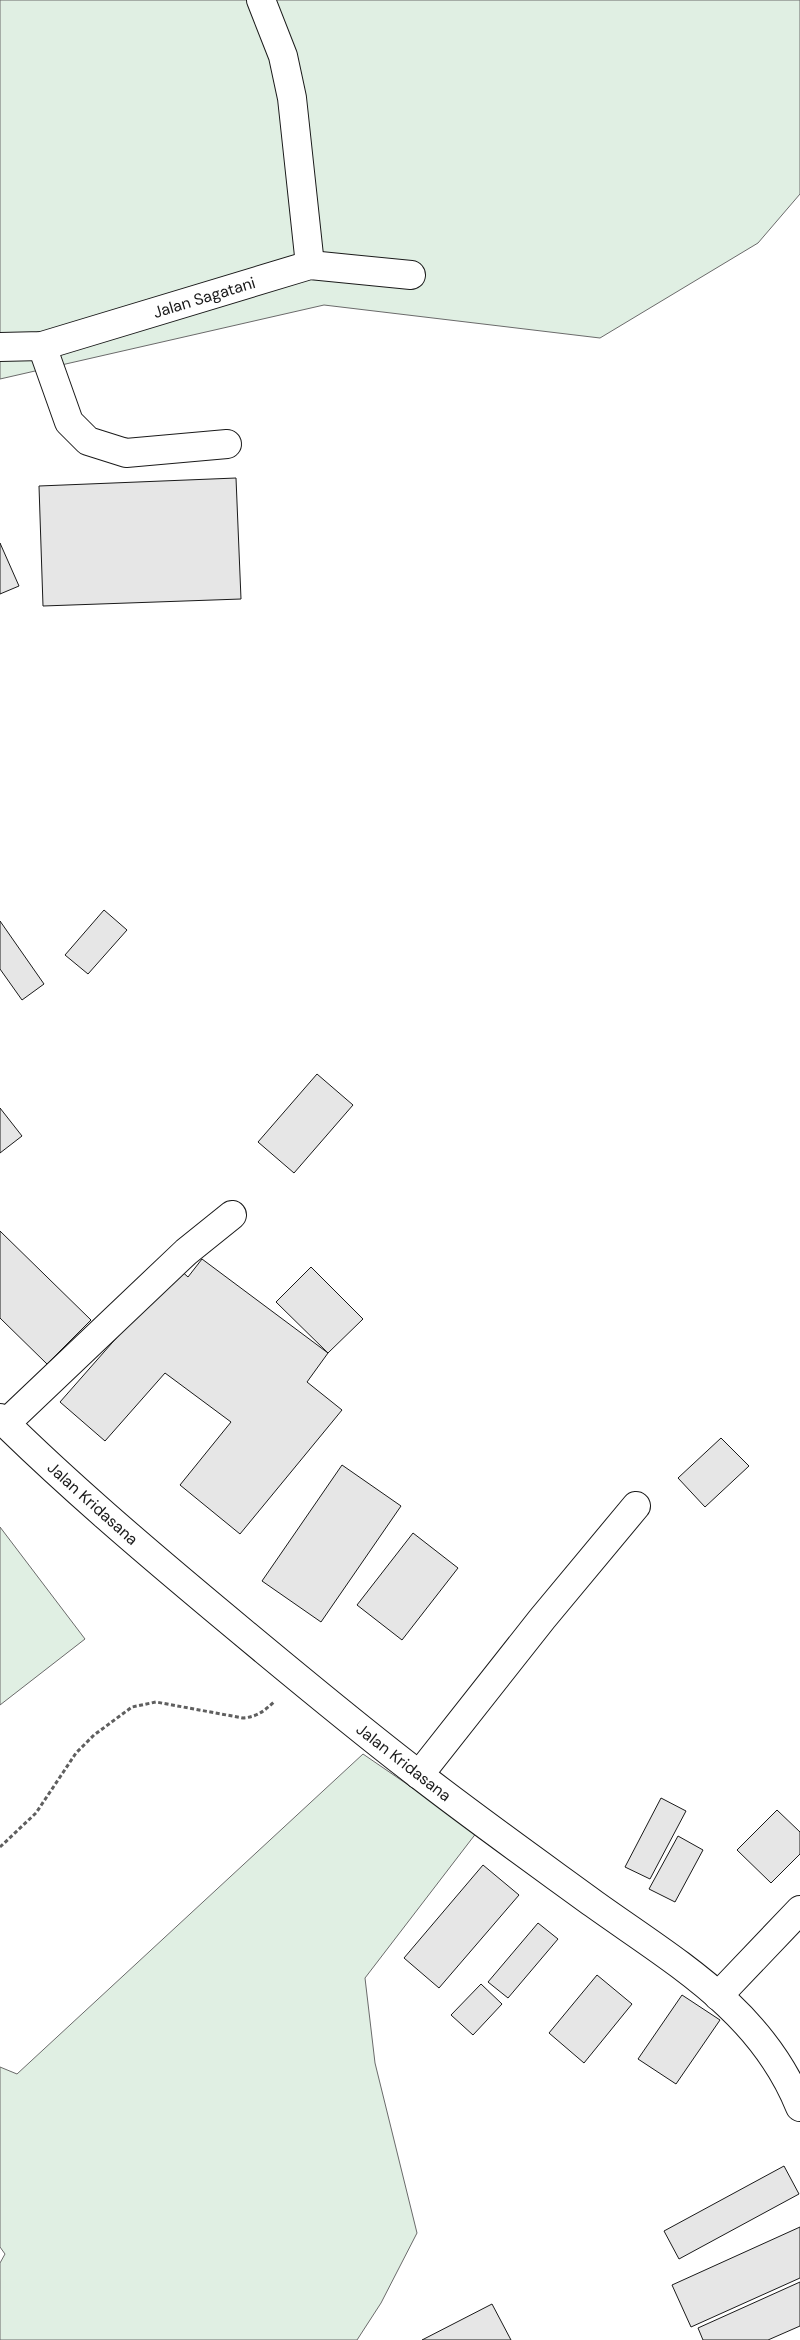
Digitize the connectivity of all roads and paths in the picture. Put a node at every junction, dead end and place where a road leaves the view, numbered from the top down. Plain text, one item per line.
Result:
1 (261, 0) edge
2 (310, 265) junction
3 (411, 275) dead end
4 (42, 346) junction
5 (0, 348) edge
6 (227, 444) dead end
7 (232, 1215) dead end
8 (3, 1421) edge
9 (636, 1506) dead end
10 (298, 1678) junction
11 (419, 1775) junction
12 (0, 1847) edge
13 (800, 1910) edge
14 (718, 1996) junction
15 (800, 2107) edge

1 - 2 street
2 - 3 street, Jalan Sagatani
2 - 4 street, Jalan Sagatani
4 - 5 street, Jalan Sagatani
4 - 6 street
7 - 8 street
8 - 10 street, Jalan Kridasana
9 - 11 street
10 - 11 street, Jalan Kridasana
10 - 12 path
11 - 14 street, Jalan Kridasana
13 - 14 street
14 - 15 street, Jalan Kridasana

